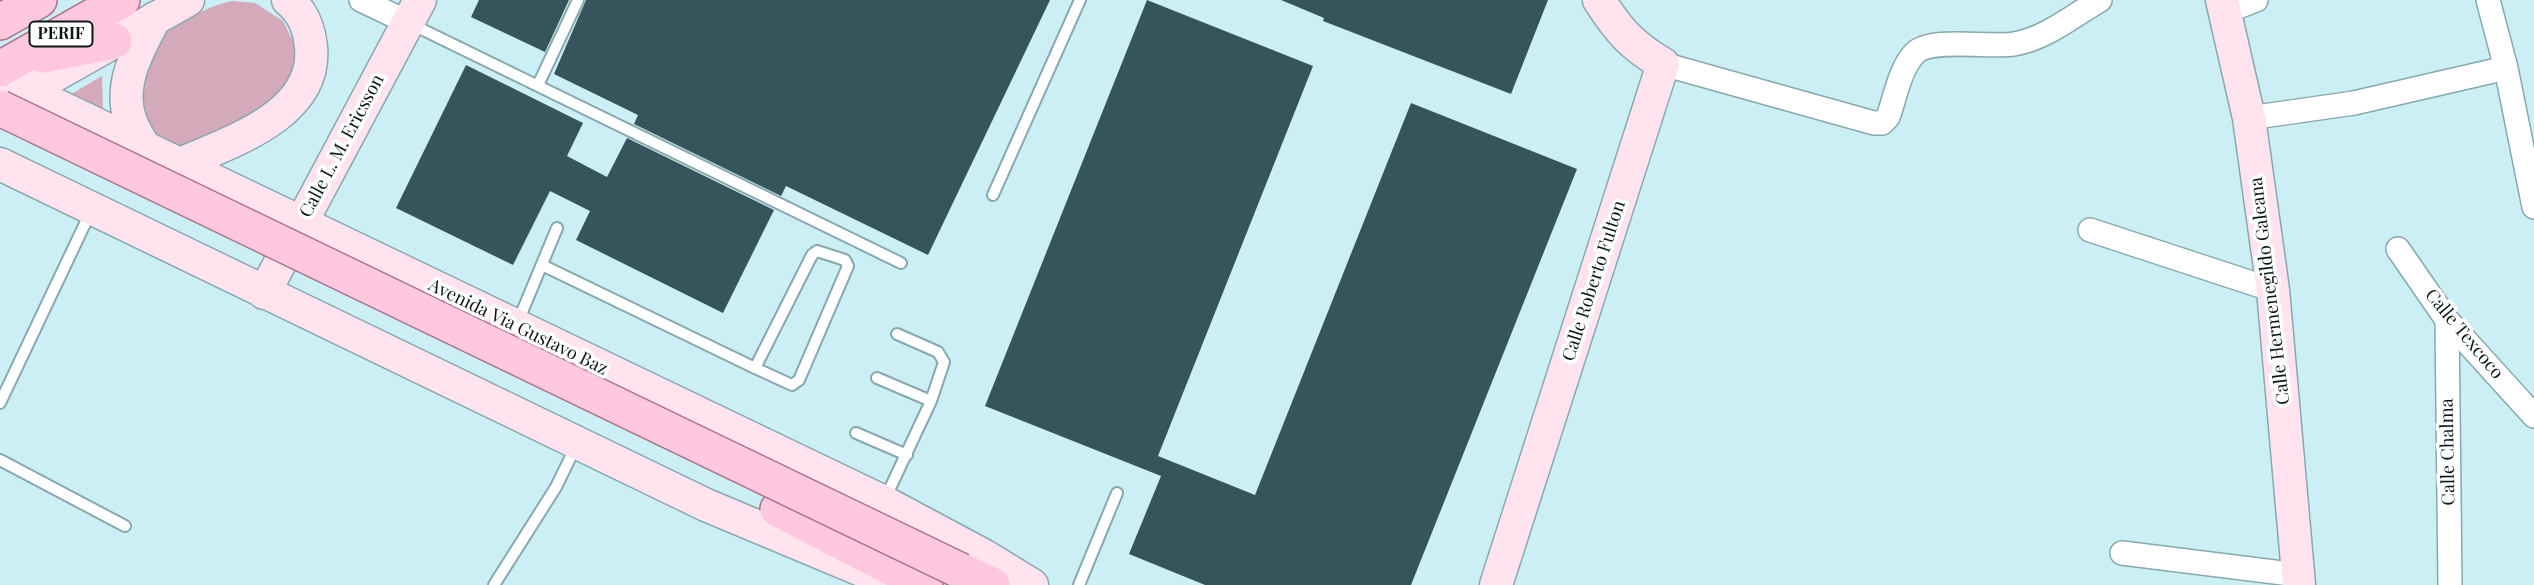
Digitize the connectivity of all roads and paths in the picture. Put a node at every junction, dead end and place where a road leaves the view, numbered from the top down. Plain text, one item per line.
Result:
1 (38, 0) edge
2 (122, 0) edge
3 (188, 0) edge
4 (288, 0) edge
5 (360, 0) edge
6 (578, 0) edge
7 (1080, 0) edge
8 (1599, 0) edge
9 (2099, 0) edge
10 (2256, 0) edge
11 (2488, 0) edge
12 (2224, 6) edge
13 (414, 11) edge
14 (155, 18) junction
15 (0, 22) edge
16 (114, 41) joint
17 (1663, 64) junction
18 (2506, 68) junction
19 (538, 85) junction
20 (6, 86) edge
21 (2249, 118) junction
22 (0, 126) edge
23 (145, 149) junction
24 (0, 164) edge
25 (178, 165) junction
26 (993, 195) dead end
27 (2534, 207) edge
28 (92, 208) junction
29 (303, 222) junction
30 (557, 228) dead end
31 (2090, 230) dead end
32 (2398, 249) dead end
33 (901, 263) dead end
34 (542, 265) junction
35 (2273, 290) junction
36 (264, 293) junction
37 (2447, 320) junction
38 (516, 327) junction
39 (897, 334) dead end
40 (755, 368) junction
41 (877, 378) dead end
42 (931, 401) junction
43 (0, 403) edge
44 (2534, 416) edge
45 (856, 433) dead end
46 (578, 443) junction
47 (907, 455) junction
48 (0, 460) edge
49 (1117, 493) dead end
50 (884, 502) junction
51 (125, 526) dead end
52 (2122, 553) dead end
53 (976, 578) edge
54 (2298, 580) edge
55 (494, 585) edge
56 (896, 585) edge
57 (925, 585) edge
58 (1032, 585) edge
59 (1079, 585) edge
60 (1496, 585) edge
61 (2450, 585) edge

1 - 15 main road, PERIF
2 - 20 main road, PERIF
3 - 14 main road
4 - 25 main road
5 - 13 street
6 - 19 lane
7 - 26 lane
8 - 17 main road
9 - 17 street
10 - 12 street
11 - 18 street
12 - 21 main road, Calle Hermenegildo Galeana
13 - 19 lane
13 - 29 main road, Calle L. M. Ericsson
14 - 16 main road
14 - 23 main road
16 - 20 main road
17 - 60 main road, Calle Roberto Fulton
18 - 21 street
18 - 27 street
19 - 33 lane
20 - 23 main road, Avenida Via Gustavo Baz
20 - 53 main road, Avenida Via Gustavo Baz, bridge
21 - 35 main road, Calle Hermenegildo Galeana
22 - 57 main road
23 - 25 main road, Avenida Via Gustavo Baz
24 - 28 main road
25 - 29 main road, Avenida Via Gustavo Baz
28 - 36 main road
28 - 43 lane
29 - 36 main road, Calle L. M. Ericsson
29 - 38 main road, Avenida Via Gustavo Baz
30 - 34 lane
31 - 35 street
32 - 37 street, Calle Texcoco
34 - 38 lane
34 - 40 lane
35 - 54 main road, Calle Hermenegildo Galeana
36 - 46 main road
37 - 44 street, Calle Texcoco
37 - 61 street, Calle Chalma
38 - 50 main road, Avenida Via Gustavo Baz
39 - 42 lane
40 - 40 lane
41 - 42 lane
42 - 47 lane
45 - 47 lane
46 - 55 lane
46 - 56 main road
47 - 50 lane
48 - 51 lane
49 - 59 lane
50 - 58 main road, Avenida Via Gustavo Baz
52 - 54 street

